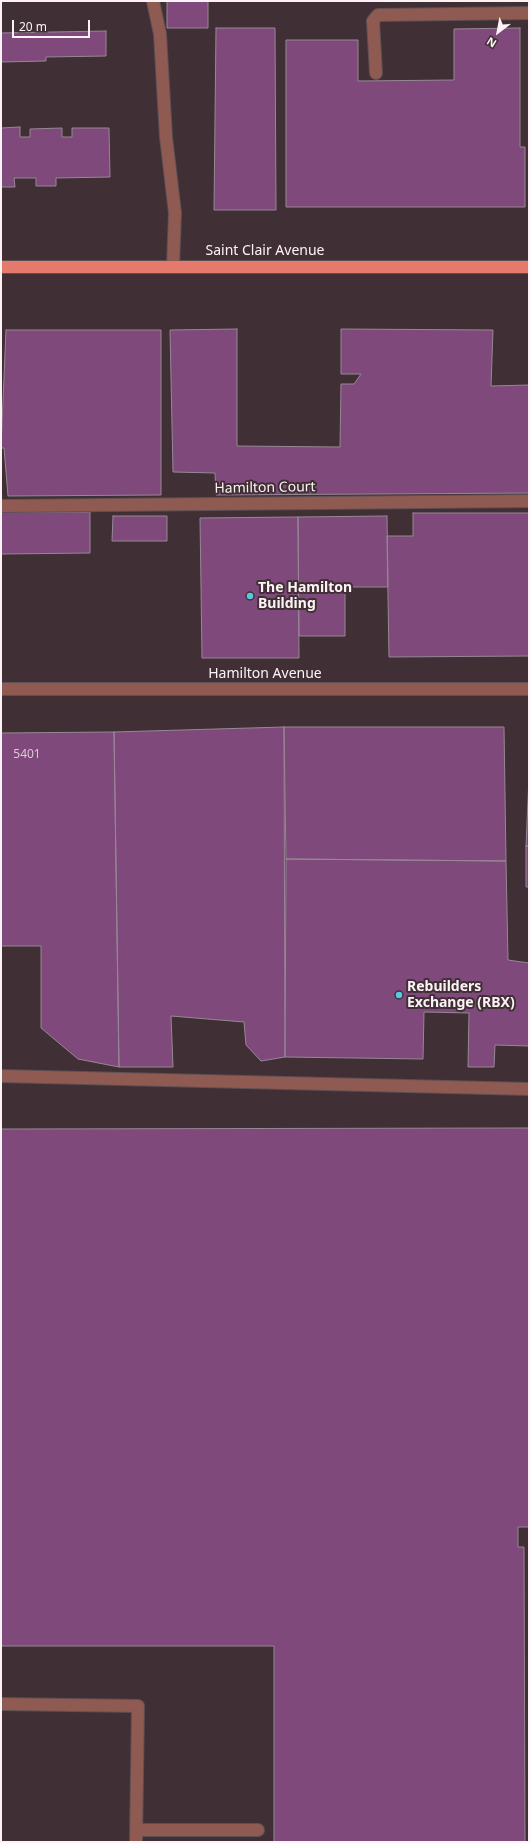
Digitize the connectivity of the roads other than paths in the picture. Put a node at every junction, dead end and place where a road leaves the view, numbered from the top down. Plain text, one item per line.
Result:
1 (152, 1) edge
2 (529, 13) edge
3 (376, 73) dead end
4 (173, 266) junction
5 (1, 267) edge
6 (529, 267) edge
7 (529, 501) edge
8 (1, 506) edge
9 (1, 689) edge
10 (529, 689) edge
11 (1, 1076) edge
12 (529, 1088) edge
13 (1, 1704) edge
14 (258, 1830) dead end
15 (136, 1836) edge

1 - 4 street
2 - 3 street
4 - 5 main road, Saint Clair Avenue
4 - 6 main road, Saint Clair Avenue
7 - 8 street, Hamilton Court
9 - 10 street, Hamilton Avenue
11 - 12 street
13 - 15 street
14 - 15 street

